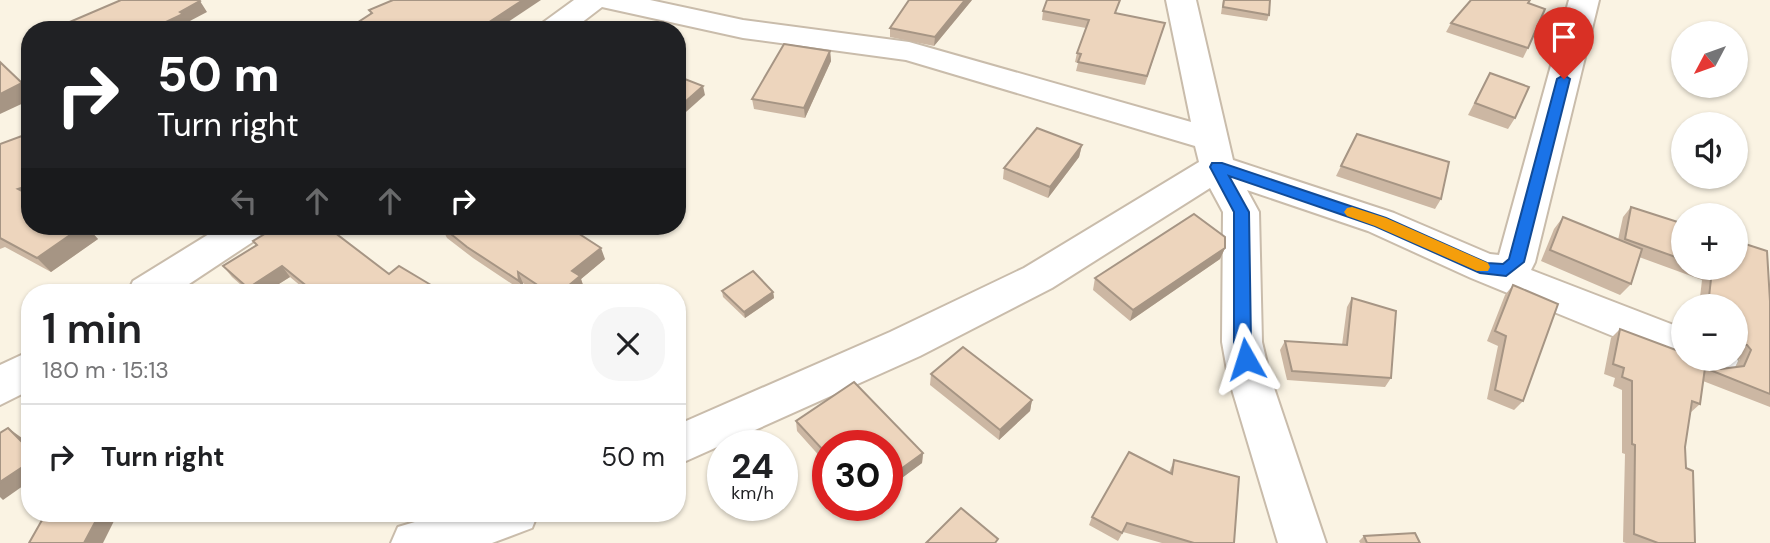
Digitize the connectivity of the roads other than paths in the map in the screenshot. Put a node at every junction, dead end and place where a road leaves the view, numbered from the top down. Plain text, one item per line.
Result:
1 (593, 0) edge
2 (609, 0) edge
3 (1181, 0) edge
4 (1584, 0) edge
5 (564, 21) edge
6 (1213, 153) junction
7 (236, 235) edge
8 (1485, 268) junction
9 (159, 284) edge
10 (1671, 343) edge
11 (21, 374) edge
12 (0, 387) edge
13 (686, 442) edge
14 (489, 522) edge
15 (415, 543) edge
16 (1302, 543) edge

1 - 5 street
2 - 6 street
3 - 6 street
4 - 8 street
6 - 8 street
6 - 13 street
6 - 16 street
7 - 9 street
8 - 10 street
11 - 12 street
14 - 15 street

